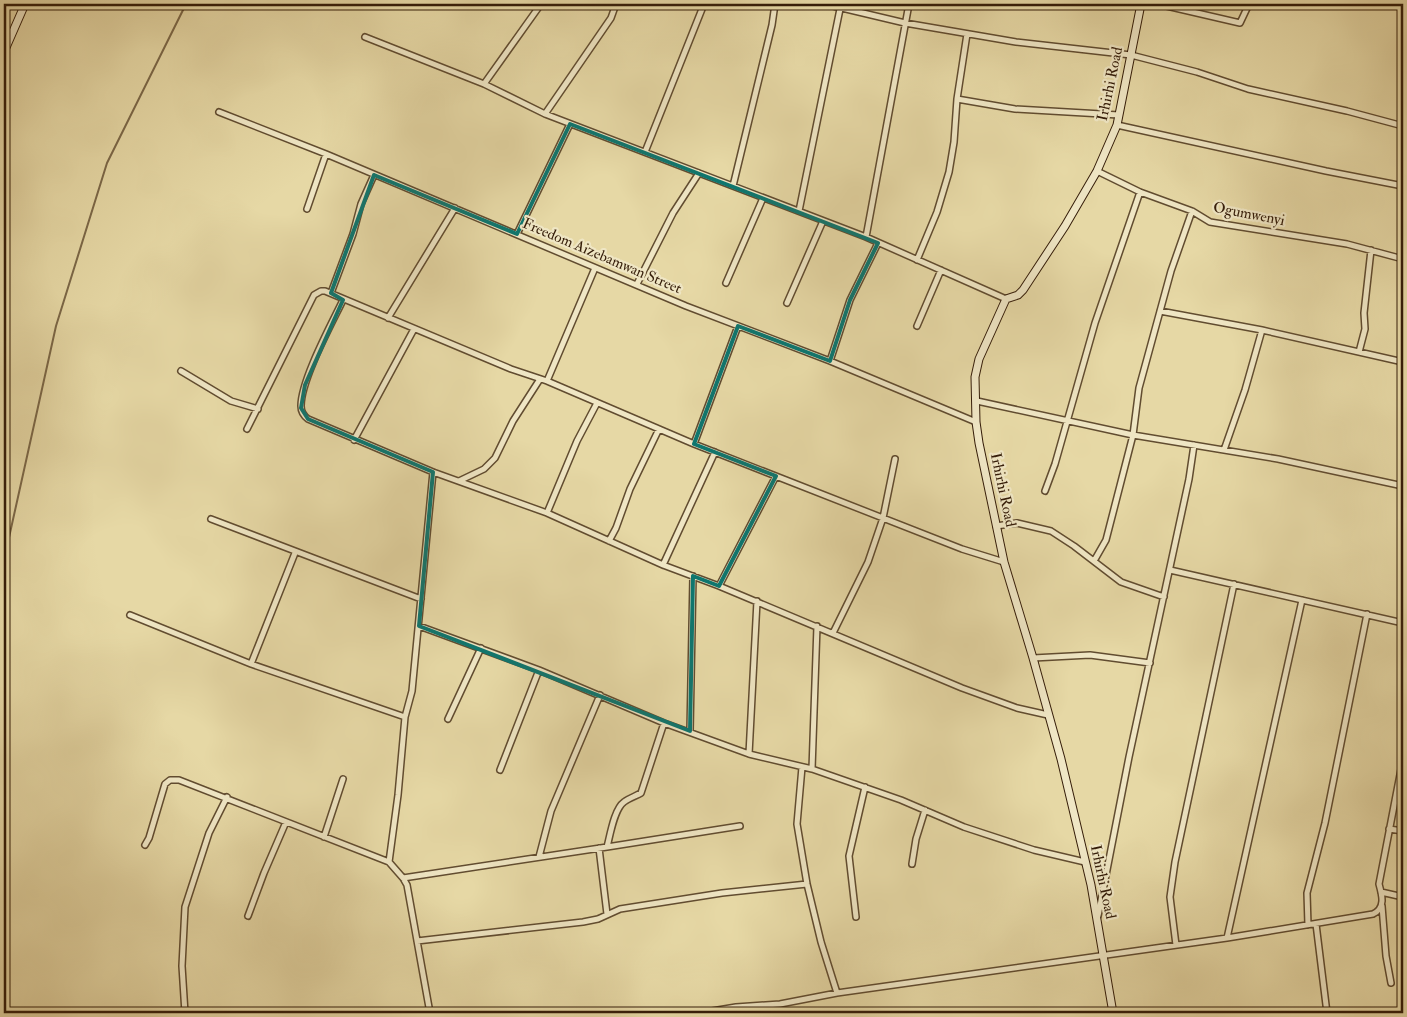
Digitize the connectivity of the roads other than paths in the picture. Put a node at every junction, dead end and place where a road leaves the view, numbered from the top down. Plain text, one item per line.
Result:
1 (25, 4) edge
2 (541, 4) edge
3 (616, 4) edge
4 (704, 4) edge
5 (775, 4) edge
6 (825, 4) edge
7 (909, 4) edge
8 (1142, 4) edge
9 (1158, 4) edge
10 (1250, 4) edge
11 (841, 6) edge
12 (905, 23) junction
13 (967, 34) junction
14 (365, 37) dead end
15 (5, 41) edge
16 (4, 52) edge
17 (1130, 55) junction
18 (484, 84) junction
19 (957, 99) junction
20 (219, 112) dead end
21 (545, 114) junction
22 (1119, 115) junction
23 (570, 124) junction
24 (1117, 125) junction
25 (1403, 126) edge
26 (645, 152) junction
27 (326, 154) junction
28 (1097, 171) junction
29 (699, 173) junction
30 (374, 175) junction
31 (733, 186) junction
32 (1403, 186) edge
33 (1140, 192) junction
34 (763, 198) junction
35 (455, 208) junction
36 (307, 210) dead end
37 (799, 211) junction
38 (1192, 211) junction
39 (823, 220) junction
40 (517, 234) junction
41 (866, 237) junction
42 (878, 242) junction
43 (1371, 250) junction
44 (1403, 259) edge
45 (918, 260) junction
46 (595, 268) junction
47 (941, 270) junction
48 (726, 283) dead end
49 (637, 284) junction
50 (331, 294) junction
51 (1006, 299) junction
52 (343, 300) junction
53 (787, 303) dead end
54 (1160, 312) junction
55 (388, 318) junction
56 (738, 326) junction
57 (917, 326) dead end
58 (414, 329) junction
59 (1262, 330) junction
60 (1359, 352) junction
61 (830, 361) junction
62 (1403, 362) edge
63 (181, 371) dead end
64 (540, 379) junction
65 (547, 381) junction
66 (977, 401) junction
67 (597, 403) junction
68 (258, 409) junction
69 (1066, 421) junction
70 (976, 422) junction
71 (659, 429) junction
72 (247, 430) dead end
73 (1132, 435) junction
74 (354, 440) junction
75 (694, 444) junction
76 (1194, 445) junction
77 (1224, 450) junction
78 (715, 452) junction
79 (895, 459) dead end
80 (433, 472) junction
81 (776, 476) junction
82 (459, 481) junction
83 (1403, 486) edge
84 (1045, 491) dead end
85 (547, 513) junction
86 (883, 518) junction
87 (211, 519) dead end
88 (996, 526) junction
89 (610, 541) junction
90 (296, 552) junction
91 (1094, 561) junction
92 (1004, 562) junction
93 (663, 565) junction
94 (1170, 570) junction
95 (693, 576) junction
96 (1234, 584) junction
97 (719, 586) junction
98 (1164, 597) junction
99 (421, 599) junction
100 (1302, 600) junction
101 (757, 601) junction
102 (1368, 614) junction
103 (130, 615) dead end
104 (1403, 622) edge
105 (419, 626) junction
106 (817, 626) junction
107 (833, 633) junction
108 (481, 648) junction
109 (1033, 658) junction
110 (1150, 663) junction
111 (251, 664) junction
112 (539, 670) junction
113 (600, 695) junction
114 (1048, 715) junction
115 (405, 717) junction
116 (448, 719) dead end
117 (664, 723) junction
118 (690, 731) junction
119 (749, 754) junction
120 (1403, 759) edge
121 (802, 767) junction
122 (812, 769) junction
123 (500, 770) dead end
124 (343, 779) dead end
125 (865, 787) junction
126 (227, 797) junction
127 (925, 810) junction
128 (286, 822) junction
129 (740, 826) dead end
130 (1389, 829) junction
131 (1403, 831) edge
132 (324, 837) junction
133 (145, 845) dead end
134 (607, 846) junction
135 (600, 848) junction
136 (540, 857) junction
137 (389, 862) junction
138 (1086, 862) junction
139 (912, 864) dead end
140 (403, 878) junction
141 (808, 884) junction
142 (1381, 892) junction
143 (1403, 897) edge
144 (1382, 906) junction
145 (606, 914) junction
146 (248, 916) dead end
147 (856, 917) dead end
148 (1098, 917) junction
149 (1316, 924) junction
150 (1308, 925) junction
151 (1227, 938) junction
152 (417, 940) junction
153 (1176, 945) junction
154 (1103, 956) junction
155 (1391, 983) dead end
156 (837, 993) junction
157 (185, 1013) edge
158 (430, 1013) edge
159 (700, 1013) edge
160 (1113, 1013) edge
161 (1327, 1013) edge

1 - 15 street
2 - 18 street
3 - 21 street
4 - 26 street
5 - 31 street
6 - 11 street
7 - 12 street
8 - 17 street, Irhirhi Road
9 - 10 street
11 - 12 street
11 - 37 street
12 - 13 street
12 - 41 street
13 - 17 street
13 - 19 street
14 - 18 street
15 - 16 street
17 - 22 street, Irhirhi Road
17 - 25 street
18 - 21 street
19 - 22 street
19 - 45 street
20 - 27 street, Freedom Aizebamwan Street
21 - 23 street
22 - 24 street, Irhirhi Road
23 - 26 street
23 - 40 street
24 - 28 street, Irhirhi Road
24 - 32 street
26 - 29 street
27 - 30 street, Freedom Aizebamwan Street
27 - 36 street
28 - 33 street, Ogumwenyi
28 - 51 street, Irhirhi Road
29 - 31 street
29 - 49 street
30 - 35 street, Freedom Aizebamwan Street
30 - 50 street
31 - 34 street
33 - 38 street, Ogumwenyi
33 - 69 street
34 - 37 street
34 - 48 street
35 - 40 street, Freedom Aizebamwan Street
35 - 55 street
37 - 39 street
38 - 43 street, Ogumwenyi
38 - 54 street
39 - 41 street
39 - 53 street
40 - 46 street, Freedom Aizebamwan Street
41 - 42 street
42 - 45 street
42 - 61 street
43 - 44 street, Ogumwenyi
43 - 60 street
45 - 47 street
46 - 49 street, Freedom Aizebamwan Street
46 - 65 street
47 - 51 street
47 - 57 street
49 - 56 street, Freedom Aizebamwan Street
50 - 52 street
50 - 68 street
51 - 66 street, Irhirhi Road
52 - 55 street
52 - 74 street
54 - 59 street
54 - 73 street
55 - 58 street
56 - 61 street, Freedom Aizebamwan Street
56 - 75 street
58 - 64 street
58 - 74 street
59 - 60 street
59 - 77 street
60 - 62 street
61 - 70 street, Freedom Aizebamwan Street
63 - 68 street
64 - 65 street
64 - 82 street
65 - 67 street
66 - 69 street
66 - 70 street, Irhirhi Road
67 - 71 street
67 - 85 street
68 - 72 street
69 - 73 street
69 - 84 street
70 - 88 street, Irhirhi Road
71 - 75 street
71 - 89 street
73 - 76 street
73 - 91 street
74 - 80 street
75 - 78 street
76 - 77 street
76 - 94 street
77 - 83 street
78 - 81 street
78 - 93 street
79 - 86 street
80 - 82 street
80 - 99 street
81 - 86 street
81 - 97 street
82 - 85 street
85 - 89 street
86 - 92 street
86 - 107 street
87 - 90 street
88 - 91 street
88 - 92 street, Irhirhi Road
89 - 93 street
90 - 99 street
90 - 111 street
91 - 98 street
92 - 109 street, Irhirhi Road
93 - 95 street
94 - 96 street
94 - 98 street
95 - 97 street
95 - 118 street
96 - 100 street
96 - 153 street
97 - 101 street
98 - 110 street
99 - 105 street
100 - 102 street
100 - 151 street
101 - 106 street
101 - 119 street
102 - 104 street
102 - 150 street
103 - 111 street
105 - 108 street
105 - 115 street
106 - 107 street
106 - 122 street
107 - 114 street
108 - 112 street
108 - 116 street
109 - 110 street
109 - 114 street, Irhirhi Road
110 - 148 street
111 - 115 street
112 - 113 street
112 - 123 street
113 - 117 street
113 - 136 street
114 - 138 street, Irhirhi Road
115 - 137 street
117 - 118 street
117 - 134 street
118 - 119 street
119 - 121 street
120 - 130 street
121 - 122 street
121 - 141 street
122 - 125 street
124 - 132 street
125 - 127 street
125 - 147 street
126 - 128 street
126 - 133 street
126 - 157 street
127 - 138 street
127 - 139 street
128 - 132 street
128 - 146 street
129 - 134 street
130 - 131 street
130 - 142 street
132 - 137 street
134 - 135 street
135 - 136 street
135 - 145 street
136 - 140 street
137 - 140 street
138 - 148 street, Irhirhi Road
140 - 152 street
141 - 145 street
141 - 156 street
142 - 143 street
142 - 144 street
144 - 149 street
144 - 155 street
145 - 152 street
148 - 154 street, Irhirhi Road
149 - 150 street
149 - 161 street
150 - 151 street
151 - 153 street
152 - 158 street
153 - 154 street
154 - 156 street
154 - 160 street, Irhirhi Road
156 - 159 street

